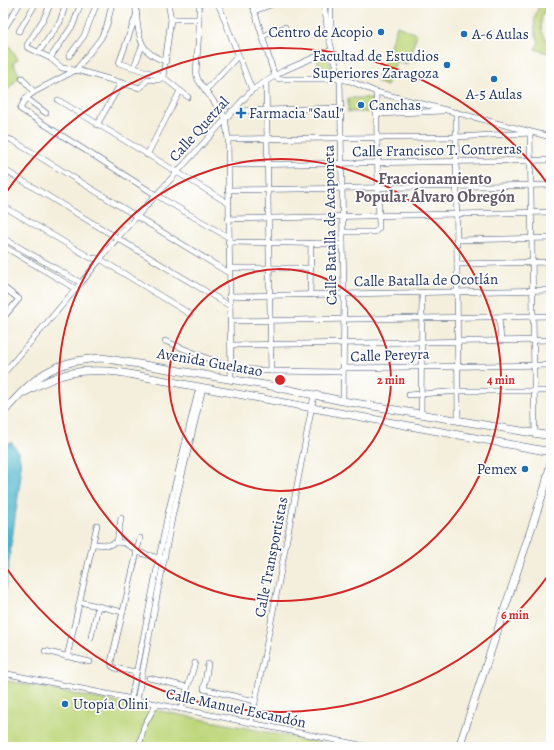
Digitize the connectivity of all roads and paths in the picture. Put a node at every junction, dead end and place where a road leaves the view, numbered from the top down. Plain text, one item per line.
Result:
1 (20, 3) edge
2 (36, 3) edge
3 (51, 3) edge
4 (66, 3) edge
5 (81, 3) edge
6 (97, 3) edge
7 (112, 3) edge
8 (135, 3) edge
9 (168, 3) edge
10 (199, 3) edge
11 (218, 3) edge
12 (252, 3) edge
13 (276, 3) edge
14 (324, 3) edge
15 (331, 3) edge
16 (254, 11) junction
17 (137, 13) junction
18 (171, 19) junction
19 (199, 19) junction
20 (3, 27) edge
21 (285, 27) dead end
22 (19, 31) dead end
23 (263, 36) junction
24 (142, 46) junction
25 (330, 47) junction
26 (38, 53) junction
27 (68, 56) dead end
28 (238, 56) junction
29 (50, 58) junction
30 (166, 62) junction
31 (134, 67) junction
32 (76, 70) junction
33 (163, 77) junction
34 (275, 77) junction
35 (22, 78) dead end
36 (340, 79) junction
37 (266, 81) junction
38 (121, 83) junction
39 (252, 90) junction
40 (180, 91) junction
41 (205, 91) junction
42 (34, 92) junction
43 (376, 92) junction
44 (188, 97) dead end
45 (26, 98) junction
46 (58, 100) dead end
47 (341, 108) junction
48 (267, 110) junction
49 (447, 110) junction
50 (231, 111) junction
51 (456, 112) junction
52 (46, 113) dead end
53 (377, 114) junction
54 (225, 117) junction
55 (98, 124) junction
56 (530, 133) junction
57 (457, 137) junction
58 (551, 137) edge
59 (268, 138) junction
60 (377, 138) junction
61 (228, 139) junction
62 (341, 139) junction
63 (5, 140) edge
64 (147, 155) junction
65 (532, 160) junction
66 (551, 160) edge
67 (457, 162) junction
68 (268, 164) junction
69 (342, 164) junction
70 (378, 164) junction
71 (228, 165) junction
72 (3, 169) edge
73 (176, 173) junction
74 (532, 185) junction
75 (551, 185) edge
76 (456, 187) junction
77 (379, 188) junction
78 (268, 189) junction
79 (342, 189) junction
80 (228, 190) junction
81 (156, 194) junction
82 (228, 203) junction
83 (3, 206) edge
84 (532, 212) junction
85 (551, 212) edge
86 (456, 215) junction
87 (137, 216) junction
88 (379, 216) junction
89 (270, 217) junction
90 (343, 217) junction
91 (228, 218) junction
92 (343, 232) junction
93 (118, 237) junction
94 (3, 238) edge
95 (551, 238) edge
96 (533, 239) junction
97 (228, 240) junction
98 (456, 240) junction
99 (270, 242) junction
100 (311, 243) junction
101 (343, 244) junction
102 (3, 246) edge
103 (100, 259) junction
104 (533, 262) junction
105 (551, 262) edge
106 (48, 264) junction
107 (457, 264) junction
108 (270, 267) junction
109 (311, 268) junction
110 (44, 270) junction
111 (229, 270) junction
112 (81, 283) junction
113 (3, 287) edge
114 (76, 289) junction
115 (533, 290) junction
116 (551, 290) edge
117 (422, 292) junction
118 (458, 292) junction
119 (344, 294) junction
120 (310, 295) junction
121 (229, 296) junction
122 (271, 296) junction
123 (230, 306) junction
124 (190, 314) dead end
125 (533, 316) junction
126 (551, 316) edge
127 (499, 317) junction
128 (3, 318) edge
129 (458, 318) junction
130 (344, 319) junction
131 (422, 319) junction
132 (230, 321) junction
133 (271, 321) junction
134 (533, 340) junction
135 (551, 340) edge
136 (165, 341) dead end
137 (501, 341) junction
138 (422, 342) junction
139 (458, 342) junction
140 (344, 344) junction
141 (231, 345) junction
142 (272, 346) junction
143 (458, 365) junction
144 (534, 365) junction
145 (551, 365) edge
146 (422, 366) junction
147 (5, 367) edge
148 (231, 368) junction
149 (344, 368) junction
150 (272, 371) junction
151 (3, 374) edge
152 (231, 379) junction
153 (201, 387) junction
154 (459, 391) junction
155 (534, 391) junction
156 (551, 391) edge
157 (422, 393) junction
158 (314, 395) junction
159 (409, 395) dead end
160 (16, 397) junction
161 (343, 401) junction
162 (312, 408) junction
163 (3, 412) edge
164 (421, 414) junction
165 (458, 420) junction
166 (535, 434) junction
167 (551, 436) edge
168 (551, 452) edge
169 (551, 462) edge
170 (121, 518) dead end
171 (97, 525) dead end
172 (140, 538) dead end
173 (117, 542) junction
174 (93, 544) junction
175 (136, 550) junction
176 (162, 559) junction
177 (80, 602) junction
178 (98, 607) junction
179 (123, 612) junction
180 (149, 624) junction
181 (91, 637) dead end
182 (45, 651) dead end
183 (67, 657) junction
184 (90, 662) dead end
185 (195, 663) dead end
186 (208, 664) dead end
187 (136, 672) junction
188 (3, 673) edge
189 (150, 678) dead end
190 (187, 687) junction
191 (134, 699) junction
192 (255, 700) junction
193 (156, 704) junction
194 (181, 708) junction
195 (251, 723) junction
196 (139, 747) edge
197 (370, 747) edge
198 (459, 747) edge

1 - 20 street
2 - 22 street
3 - 26 street
4 - 26 street
5 - 29 street
6 - 27 street
7 - 32 street
8 - 17 street
9 - 18 street
10 - 19 street
11 - 28 street
12 - 16 street
13 - 16 street
14 - 25 street
15 - 25 street
16 - 23 street
17 - 24 street
17 - 31 street
18 - 19 street
18 - 30 street
19 - 41 street
21 - 23 street
23 - 34 street
24 - 30 street
24 - 31 street
25 - 34 street, Calle Quetzal
25 - 36 street, Calle Batalla de Acaponeta
26 - 29 street
28 - 39 street
28 - 41 street
29 - 32 street
30 - 33 street
31 - 33 street
32 - 38 street
32 - 42 street
33 - 38 street
33 - 40 street
34 - 36 street
34 - 37 street, Calle Quetzal
35 - 42 street
36 - 43 street
36 - 47 street, Calle Batalla de Acaponeta
37 - 39 street, Calle Quetzal
37 - 48 street
38 - 55 street
39 - 50 street, Calle Quetzal
40 - 44 street
40 - 64 street
41 - 54 street
42 - 45 street
43 - 49 street
43 - 53 street
45 - 52 street
45 - 81 street
46 - 55 street
47 - 48 street
47 - 62 street, Calle Batalla de Acaponeta
48 - 50 street
48 - 59 street
49 - 51 street
49 - 53 street
50 - 54 street, Calle Quetzal
51 - 56 street
51 - 57 street
53 - 60 street
54 - 61 street
54 - 73 street, Calle Quetzal
55 - 64 street
56 - 57 street
56 - 58 street
56 - 65 street
57 - 60 street
57 - 67 street
59 - 61 street
59 - 62 street
59 - 68 street
60 - 62 street
60 - 70 street
61 - 71 street
62 - 69 street, Calle Batalla de Acaponeta
63 - 87 street
64 - 73 street
65 - 66 street, Calle Francisco T. Contreras
65 - 67 street, Calle Francisco T. Contreras
65 - 74 street
67 - 70 street, Calle Francisco T. Contreras
67 - 76 street
68 - 69 street, Calle Francisco T. Contreras
68 - 71 street, Calle Francisco T. Contreras
68 - 78 street
69 - 70 street, Calle Francisco T. Contreras
69 - 79 street, Calle Batalla de Acaponeta
70 - 77 street
71 - 80 street
72 - 93 street
73 - 81 street, Calle Quetzal
73 - 82 street
74 - 75 street
74 - 76 street
74 - 84 street
76 - 77 street
76 - 86 street
77 - 79 street
77 - 88 street
78 - 79 street
78 - 80 street
78 - 89 street
79 - 90 street, Calle Batalla de Acaponeta
80 - 82 street
81 - 87 street, Calle Quetzal
81 - 97 street
82 - 91 street
83 - 103 street
84 - 85 street
84 - 86 street
84 - 96 street
86 - 88 street
86 - 98 street
87 - 93 street, Calle Quetzal
87 - 111 street
88 - 90 street
88 - 92 street
89 - 90 street
89 - 91 street
89 - 99 street
90 - 92 street, Calle Batalla de Acaponeta
91 - 97 street
92 - 101 street, Calle Batalla de Acaponeta
93 - 103 street, Calle Quetzal
93 - 123 street
94 - 106 street
95 - 96 street
96 - 98 street
96 - 104 street
97 - 99 street
97 - 111 street
98 - 107 street
99 - 100 street
99 - 108 street
100 - 101 street
100 - 109 street
101 - 119 street, Calle Batalla de Acaponeta
102 - 110 street
103 - 112 street, Calle Quetzal
103 - 124 street
104 - 105 street
104 - 107 street
104 - 115 street
106 - 110 street
106 - 112 street
107 - 118 street
108 - 109 street
108 - 111 street
108 - 122 street
109 - 120 street
110 - 114 street
111 - 121 street
112 - 114 street, Calle Quetzal
113 - 128 street
114 - 147 street, Calle Quetzal
115 - 116 street, Calle Batalla de Ocotlán
115 - 118 street, Calle Batalla de Ocotlán
115 - 125 street
117 - 118 street, Calle Batalla de Ocotlán
117 - 119 street, Calle Batalla de Ocotlán
117 - 131 street
118 - 129 street
119 - 120 street, Calle Batalla de Ocotlán
119 - 130 street, Calle Batalla de Acaponeta
120 - 122 street, Calle Batalla de Ocotlán
121 - 122 street, Calle Batalla de Ocotlán
121 - 123 street
122 - 133 street
123 - 132 street
125 - 126 street
125 - 127 street
125 - 134 street
127 - 129 street
127 - 137 street
129 - 131 street
129 - 139 street
130 - 131 street
130 - 133 street
130 - 140 street, Calle Batalla de Acaponeta
131 - 138 street
132 - 133 street
132 - 141 street
133 - 142 street
134 - 135 street
134 - 137 street
134 - 144 street
136 - 148 street, Calle Pereyra
137 - 139 street
138 - 139 street
138 - 140 street
138 - 146 street
139 - 143 street
140 - 142 street
140 - 149 street, Calle Batalla de Acaponeta
141 - 142 street
141 - 148 street
142 - 150 street
143 - 144 street, Calle Pereyra
143 - 146 street, Calle Pereyra
143 - 154 street
144 - 145 street, Calle Pereyra
144 - 155 street
146 - 149 street, Calle Pereyra
146 - 157 street
147 - 151 street, Calle Quetzal
148 - 150 street, Calle Pereyra
148 - 152 street
149 - 150 street, Calle Pereyra
149 - 161 street, Calle Batalla de Acaponeta
152 - 158 main road, Avenida Guelatao
152 - 160 main road, Avenida Guelatao
153 - 160 main road, Avenida Guelatao
153 - 162 main road, Avenida Guelatao
153 - 176 street
154 - 155 street
154 - 157 street
154 - 165 street
155 - 156 street
155 - 166 street
157 - 159 street
157 - 164 street
158 - 161 main road, Avenida Guelatao
158 - 162 street, Calle Transportistas
160 - 163 main road, Avenida Guelatao
161 - 164 main road, Avenida Guelatao
162 - 168 main road, Avenida Guelatao
162 - 192 street, Calle Transportistas
164 - 165 main road, Avenida Guelatao
165 - 166 main road, Avenida Guelatao
166 - 167 main road, Avenida Guelatao
169 - 198 main road
170 - 173 street
171 - 174 street
172 - 175 street
173 - 174 street
173 - 175 street
174 - 177 street
175 - 176 street
175 - 179 street
176 - 180 street
177 - 178 street
177 - 183 street
178 - 179 street
178 - 181 street
179 - 187 street
180 - 187 street
180 - 191 street
182 - 183 street
183 - 184 street
185 - 190 street
186 - 192 street
187 - 191 street
188 - 191 street, Calle Manuel Escandón
189 - 190 street
190 - 194 street
191 - 193 street, Calle Manuel Escandón
192 - 195 street, Calle Transportistas
193 - 194 street, Calle Manuel Escandón
193 - 196 street
194 - 195 street, Calle Manuel Escandón
195 - 197 street, Calle Manuel Escandón

